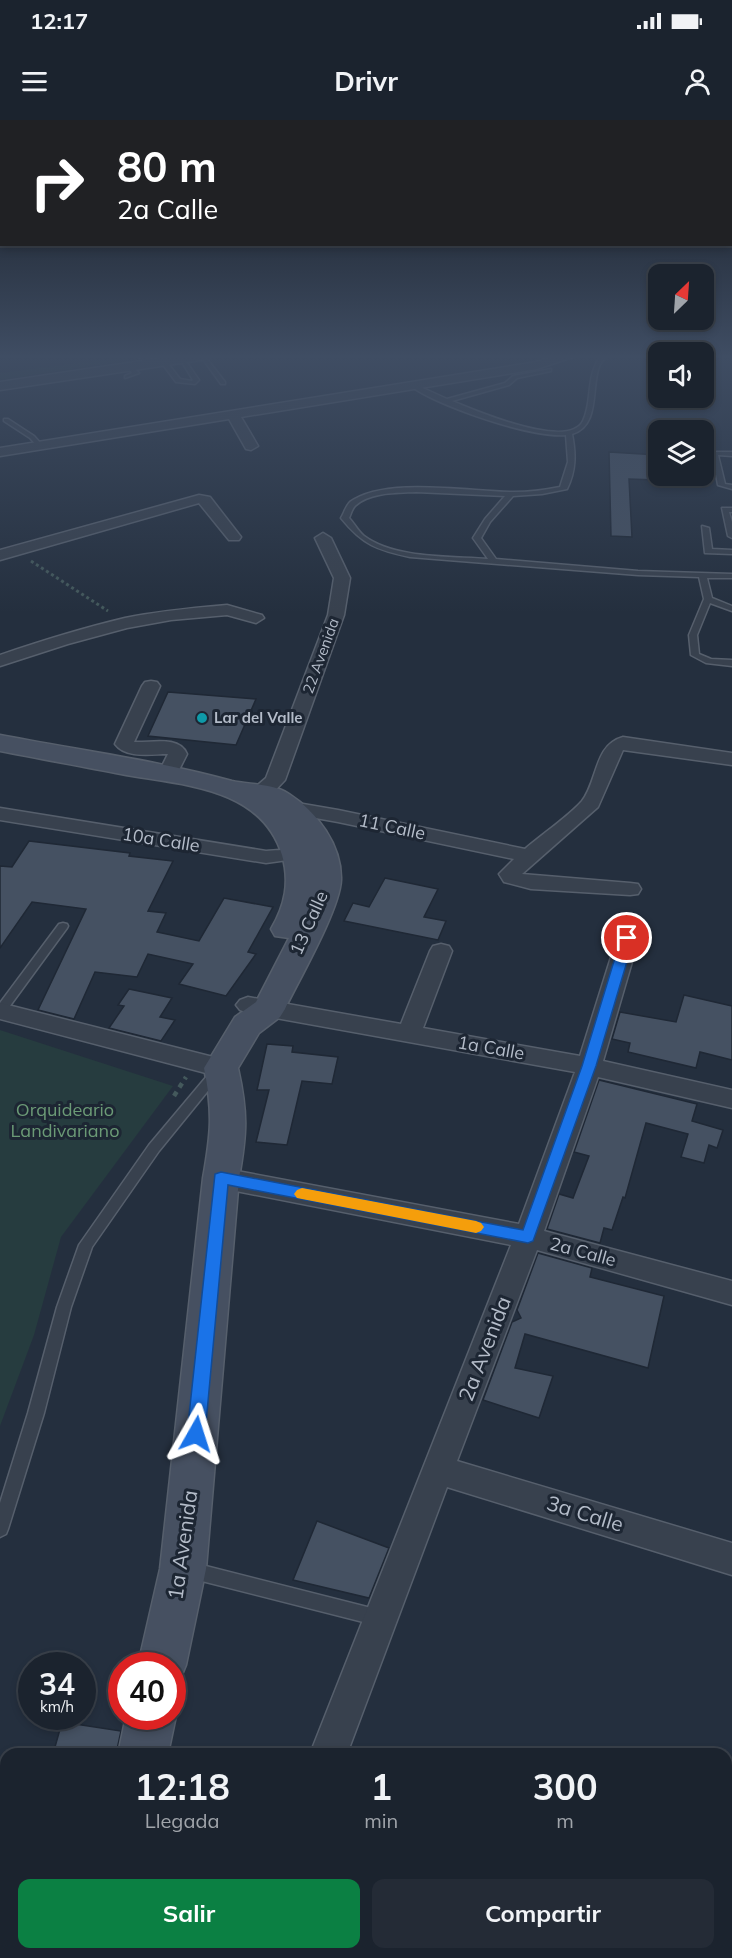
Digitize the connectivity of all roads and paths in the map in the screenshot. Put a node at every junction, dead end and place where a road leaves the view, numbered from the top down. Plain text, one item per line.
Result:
1 (36, 441) edge
2 (73, 441) edge
3 (248, 441) edge
4 (570, 441) edge
5 (40, 446) junction
6 (251, 446) dead end
7 (0, 452) edge
8 (732, 454) edge
9 (732, 487) edge
10 (510, 495) junction
11 (732, 510) edge
12 (705, 528) dead end
13 (732, 536) edge
14 (234, 537) dead end
15 (323, 538) dead end
16 (732, 552) edge
17 (5, 553) edge
18 (494, 562) junction
19 (703, 576) junction
20 (732, 576) edge
21 (708, 599) junction
22 (732, 609) edge
23 (256, 618) dead end
24 (126, 623) junction
25 (0, 661) edge
26 (732, 663) edge
27 (151, 686) dead end
28 (0, 743) edge
29 (732, 759) edge
30 (168, 774) junction
31 (250, 795) junction
32 (288, 807) junction
33 (0, 814) edge
34 (305, 845) junction
35 (529, 856) junction
36 (630, 889) dead end
37 (63, 926) dead end
38 (627, 938) dead end
39 (441, 951) dead end
40 (0, 1011) edge
41 (255, 1013) junction
42 (409, 1034) junction
43 (589, 1066) junction
44 (221, 1068) junction
45 (732, 1099) edge
46 (221, 1178) junction
47 (528, 1237) junction
48 (732, 1293) edge
49 (438, 1470) junction
50 (0, 1529) edge
51 (732, 1559) edge
52 (183, 1569) junction
53 (379, 1618) junction
54 (165, 1652) edge
55 (148, 1730) edge
56 (143, 1748) edge
57 (330, 1748) edge

1 - 5 lane
2 - 5 street
3 - 6 street
4 - 10 lane
5 - 7 street
8 - 9 lane
10 - 18 lane
10 - 18 lane
11 - 13 lane
12 - 16 lane
14 - 17 street
15 - 31 street, 22 Avenida
17 - 24 path
18 - 19 lane
19 - 20 lane
19 - 21 lane
21 - 22 lane
21 - 26 lane
23 - 24 street
24 - 25 street
27 - 30 street
28 - 30 street
29 - 35 street
30 - 31 street
31 - 32 street, 13 Calle
31 - 34 street, 13 Calle
32 - 34 street, 13 Calle
32 - 35 street, 11 Calle
33 - 34 street, 10a Calle
34 - 41 street, 13 Calle
35 - 36 street
37 - 40 lane
38 - 43 street, 2a Avenida
39 - 42 street
40 - 44 street
41 - 42 street, 1a Calle
41 - 44 street, 13 Calle
42 - 43 street, 1a Calle
43 - 45 street, 1a Calle
43 - 47 street, 2a Avenida
44 - 46 street, 1a Avenida
44 - 50 lane
46 - 47 street, 2a Calle
46 - 52 street, 1a Avenida
47 - 48 street, 2a Calle
47 - 49 street, 2a Avenida
49 - 51 street, 3a Calle
49 - 53 street, 2a Avenida
52 - 53 lane
52 - 54 street, 1a Avenida
53 - 57 street, 2a Avenida
55 - 56 street

